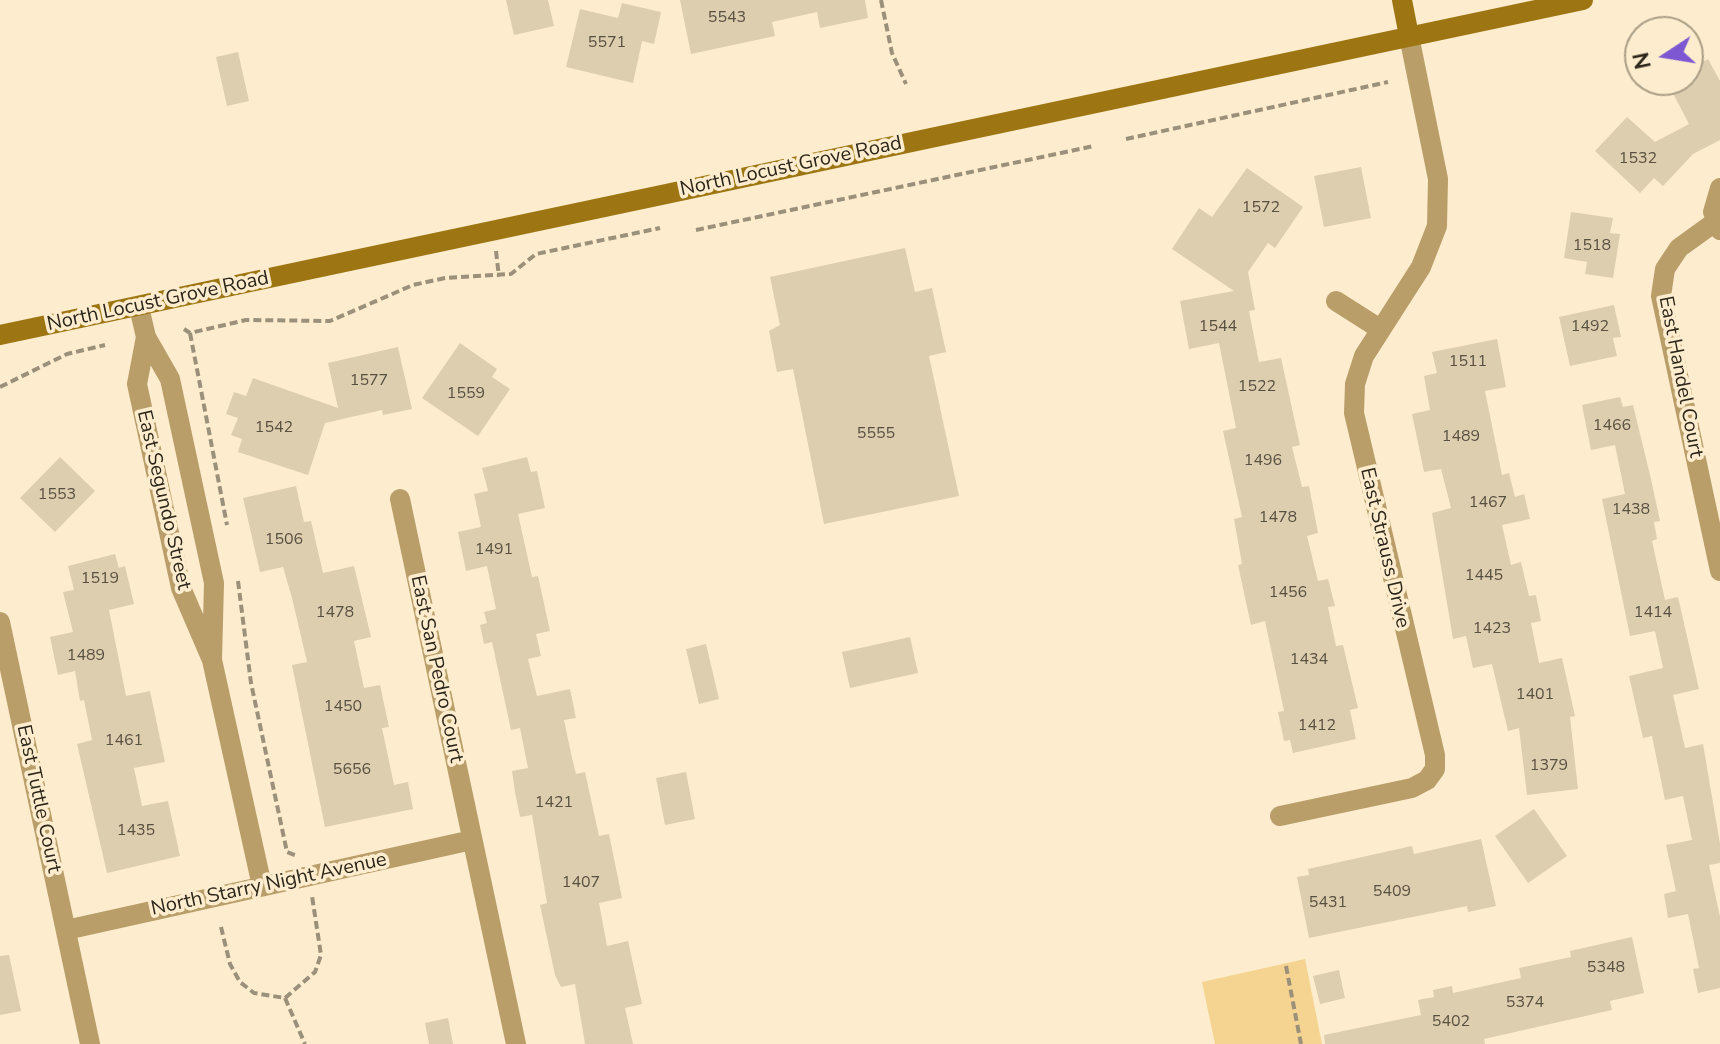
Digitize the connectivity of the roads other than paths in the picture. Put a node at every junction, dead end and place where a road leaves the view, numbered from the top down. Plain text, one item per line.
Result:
1 (1402, 0) edge
2 (1583, 0) edge
3 (1409, 36) junction
4 (1720, 188) edge
5 (1717, 226) edge
6 (1336, 301) dead end
7 (139, 307) junction
8 (1380, 329) junction
9 (0, 335) edge
10 (146, 337) junction
11 (400, 499) dead end
12 (1713, 504) edge
13 (1720, 571) edge
14 (0, 622) edge
15 (212, 660) junction
16 (1280, 816) dead end
17 (472, 840) junction
18 (262, 886) junction
19 (66, 930) junction
20 (90, 1044) edge
21 (516, 1044) edge

1 - 3 main road, East Strauss Drive
2 - 3 main road, North Locust Grove Road
3 - 7 main road, North Locust Grove Road
3 - 8 street, East Strauss Drive
4 - 5 street, East Handel Court
5 - 12 street, East Handel Court
6 - 8 street
7 - 9 main road, North Locust Grove Road
7 - 10 street, East Segundo Street
8 - 16 street, East Strauss Drive
10 - 15 street, East Segundo Street
10 - 15 street, East Segundo Street
11 - 17 street, East San Pedro Court
12 - 13 street, East Handel Court
14 - 19 street, East Tuttle Court
15 - 18 street, East Segundo Street
17 - 18 street, North Starry Night Avenue
17 - 21 street, East San Pedro Court
18 - 19 street, North Starry Night Avenue
19 - 20 street, East Tuttle Court

